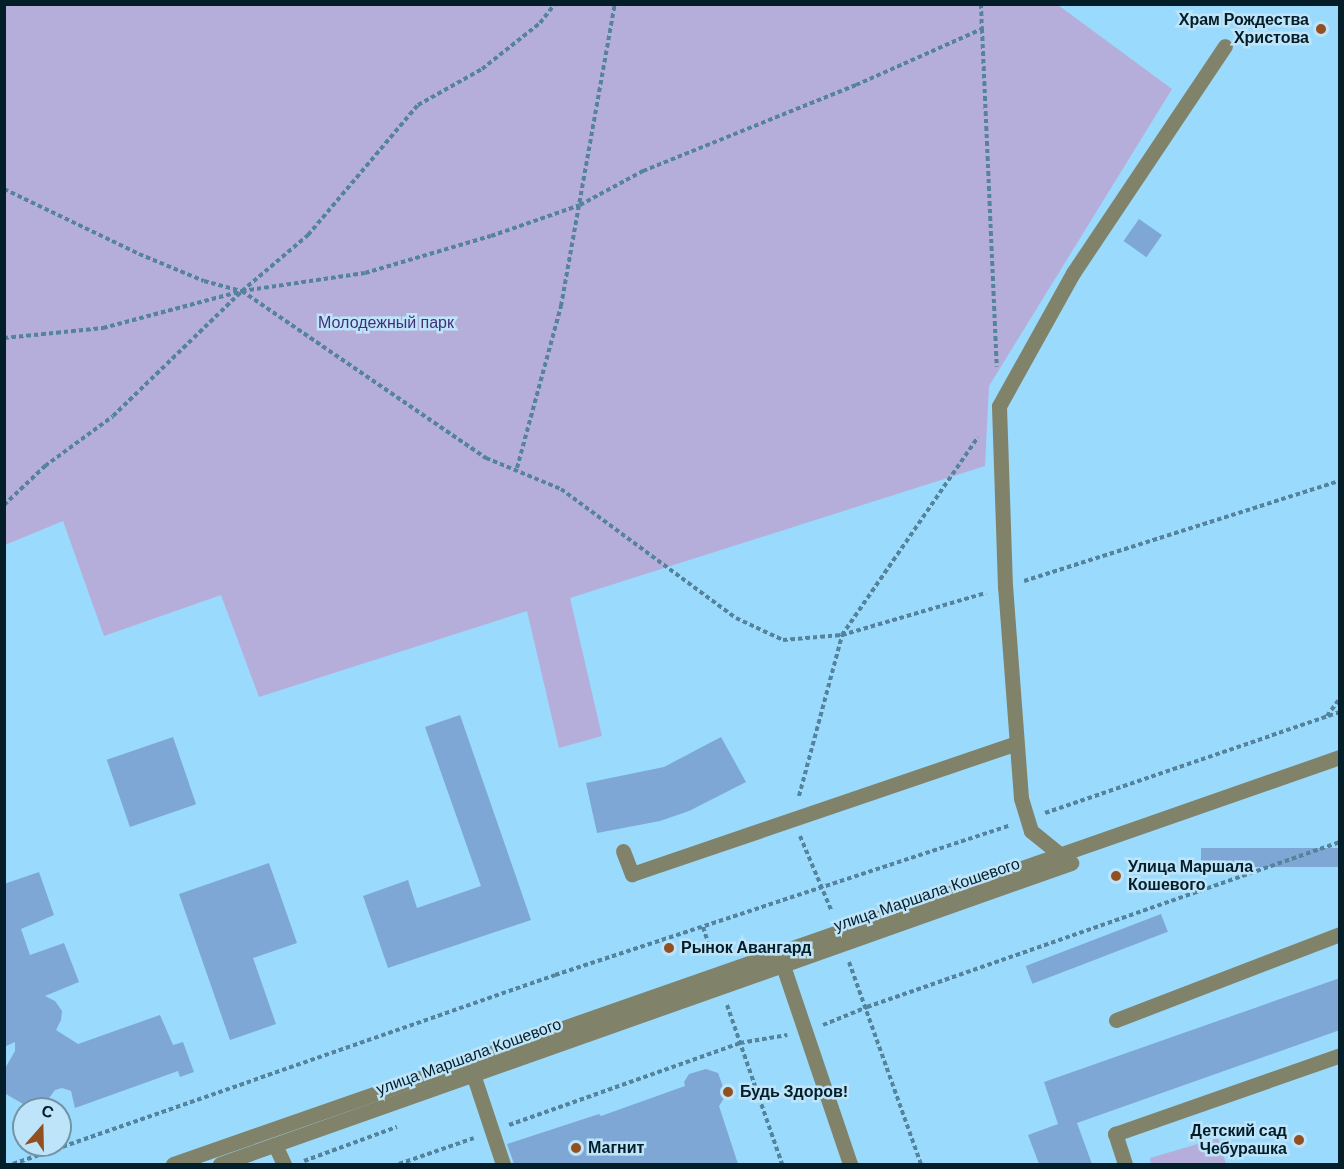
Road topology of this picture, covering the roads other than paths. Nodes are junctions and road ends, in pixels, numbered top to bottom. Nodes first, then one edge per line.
1 (1226, 46) dead end
2 (1016, 743) junction
3 (1340, 757) edge
4 (1340, 767) edge
5 (623, 850) dead end
6 (1062, 856) junction
7 (1340, 934) edge
8 (840, 938) junction
9 (781, 959) junction
10 (719, 981) junction
11 (1116, 1020) dead end
12 (1340, 1055) edge
13 (473, 1074) junction
14 (275, 1145) junction
15 (173, 1164) edge
16 (220, 1164) edge
17 (284, 1164) edge
18 (503, 1164) edge
19 (850, 1164) edge
20 (1125, 1164) edge

1 - 2 street
2 - 5 street
2 - 6 street
3 - 6 street
4 - 8 street, улица Маршала Кошевого
6 - 8 street
7 - 11 street
8 - 9 street, улица Маршала Кошевого
9 - 10 street, улица Маршала Кошевого
9 - 19 street
10 - 13 street, улица Маршала Кошевого
10 - 15 street
12 - 20 street
13 - 14 street, улица Маршала Кошевого
13 - 18 street
14 - 16 street, улица Маршала Кошевого
14 - 17 street

